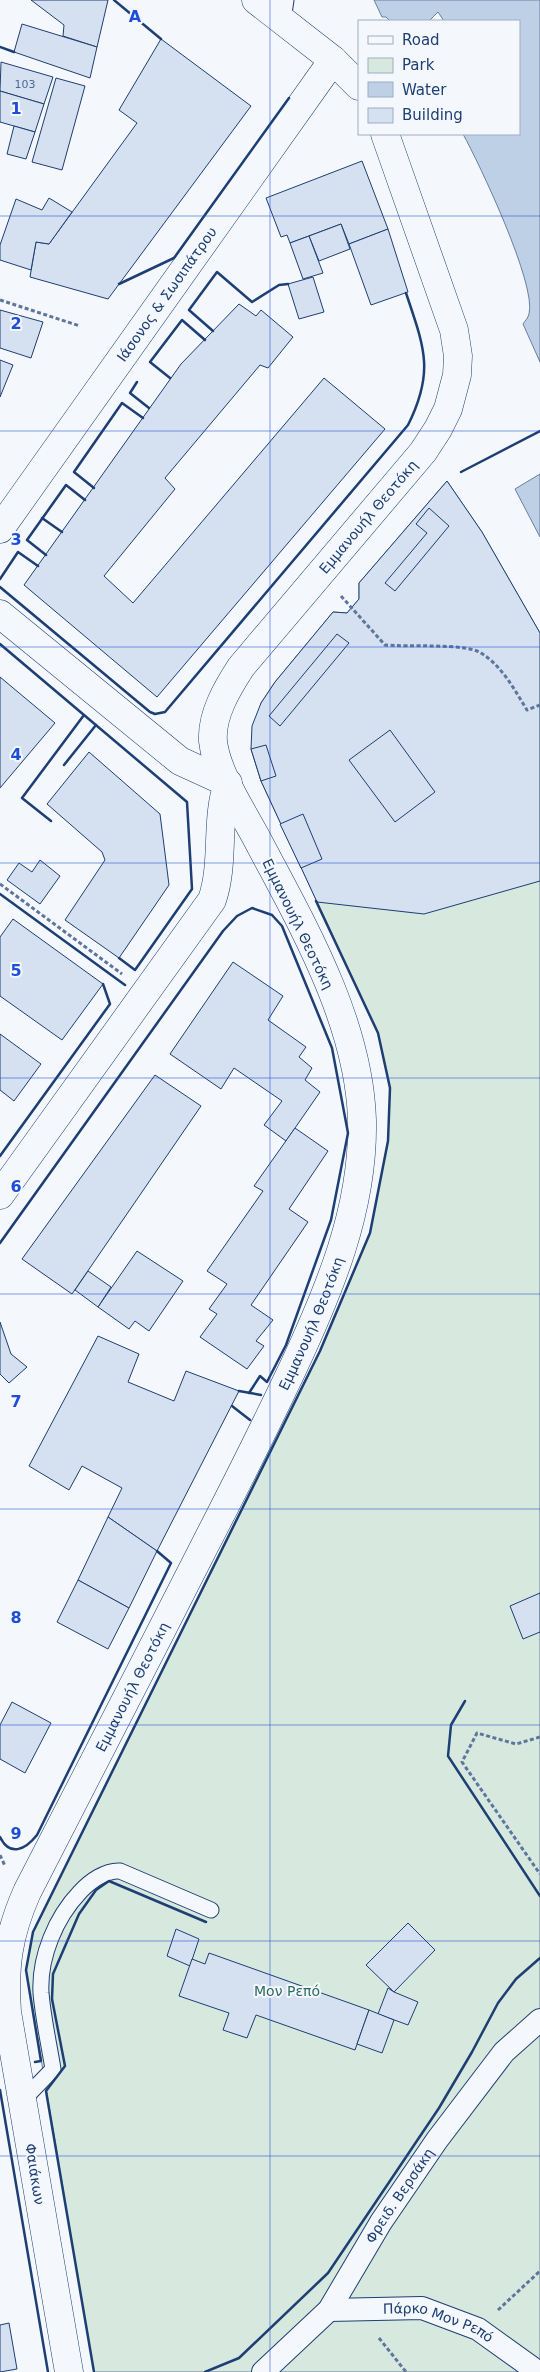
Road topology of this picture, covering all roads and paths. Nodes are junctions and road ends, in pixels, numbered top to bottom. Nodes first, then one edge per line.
1 (256, 0) edge
2 (284, 10) edge
3 (333, 60) junction
4 (358, 85) edge
5 (384, 135) edge
6 (0, 300) edge
7 (80, 326) dead end
8 (0, 529) edge
9 (338, 594) dead end
10 (0, 614) edge
11 (540, 704) edge
12 (228, 783) junction
13 (0, 884) edge
14 (146, 993) junction
15 (0, 1195) edge
16 (540, 1737) edge
17 (540, 1874) edge
18 (211, 1910) dead end
19 (2, 1975) edge
20 (540, 2020) edge
21 (22, 2100) junction
22 (540, 2271) edge
23 (329, 2310) junction
24 (478, 2329) junction
25 (69, 2372) edge
26 (263, 2372) edge
27 (538, 2372) edge

1 - 2 main road
2 - 3 main road
3 - 4 main road
3 - 8 main road, Ιάσονος & Σωσιπάτρου
5 - 12 main road, Εμμανουήλ Θεοτόκη
6 - 7 path
9 - 11 path
10 - 12 main road
12 - 14 main road
12 - 19 main road, Εμμανουήλ Θεοτόκη
13 - 14 path
14 - 15 main road
16 - 17 path
18 - 21 lane
19 - 21 main road, Φαιάκων
20 - 23 street, Φρειδ. Βερσάκη
21 - 25 main road, Φαιάκων
22 - 24 path
23 - 24 street, Πάρκο Μον Ρεπό
23 - 26 street, Φρειδ. Βερσάκη
24 - 27 street, Πάρκο Μον Ρεπό

